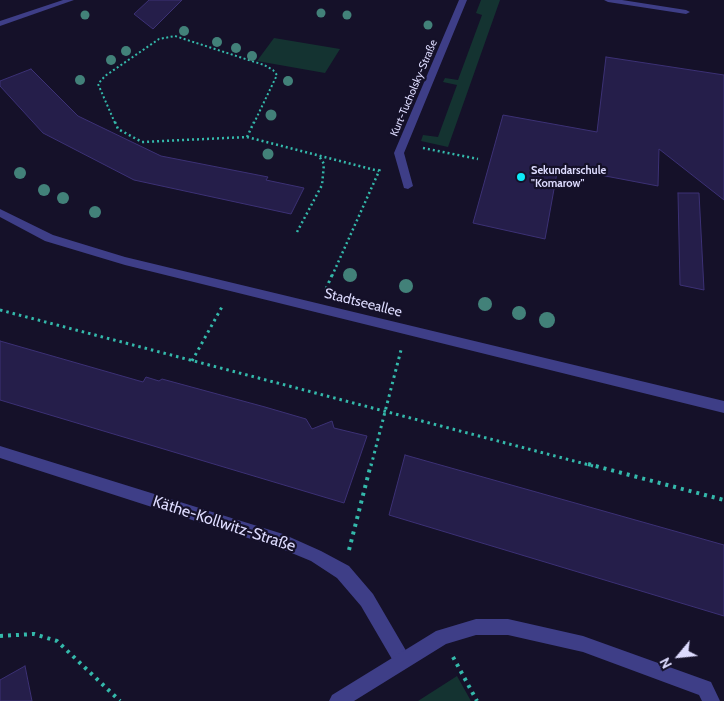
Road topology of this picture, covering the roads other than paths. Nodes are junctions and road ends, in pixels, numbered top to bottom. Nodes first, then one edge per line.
1 (70, 0) edge
2 (464, 0) edge
3 (608, 0) edge
4 (686, 12) dead end
5 (0, 24) edge
6 (408, 186) dead end
7 (0, 213) edge
8 (724, 407) edge
9 (0, 452) edge
10 (402, 660) junction
11 (338, 701) edge
12 (711, 701) edge

1 - 5 street
2 - 6 street, Kurt-Tucholsky-Straße
3 - 4 street
7 - 8 street, Stadtseeallee
9 - 10 street, Käthe-Kollwitz-Straße
10 - 11 street
10 - 12 street

